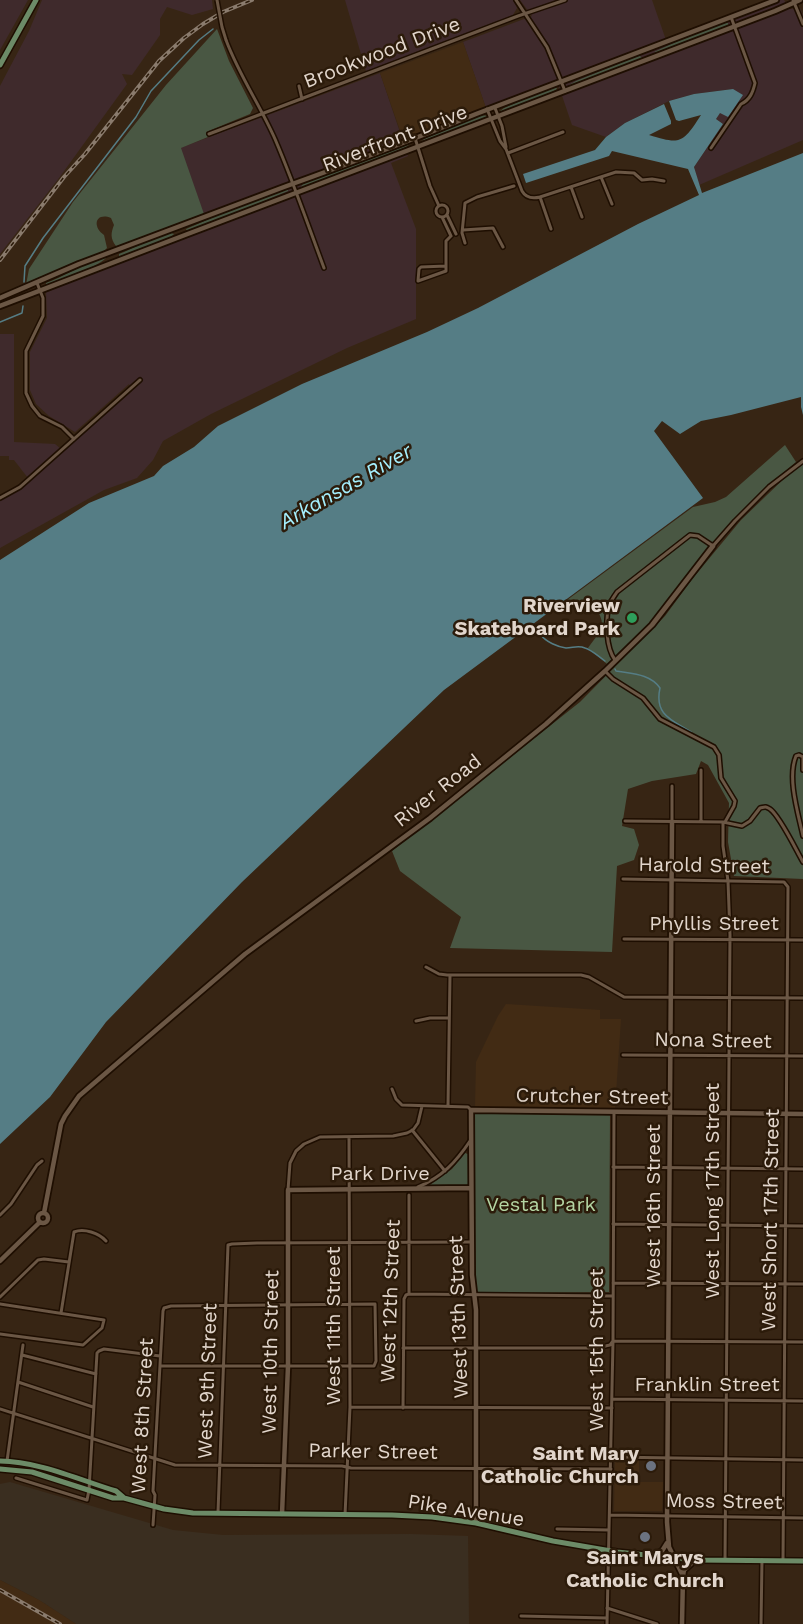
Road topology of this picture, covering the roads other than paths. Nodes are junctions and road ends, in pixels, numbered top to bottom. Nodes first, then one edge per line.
1 (36, 0) edge
2 (217, 0) edge
3 (516, 0) edge
4 (565, 0) edge
5 (776, 0) edge
6 (796, 1) edge
7 (526, 14) junction
8 (731, 17) junction
9 (803, 24) edge
10 (735, 27) junction
11 (0, 64) edge
12 (561, 81) junction
13 (299, 86) dead end
14 (565, 91) junction
15 (302, 99) junction
16 (494, 107) junction
17 (487, 110) junction
18 (264, 114) junction
19 (498, 116) junction
20 (491, 119) junction
21 (563, 132) dead end
22 (209, 134) dead end
23 (415, 138) junction
24 (418, 147) junction
25 (711, 148) dead end
26 (507, 151) junction
27 (602, 177) junction
28 (664, 181) dead end
29 (292, 184) junction
30 (514, 186) dead end
31 (571, 187) junction
32 (296, 193) junction
33 (540, 197) junction
34 (612, 204) dead end
35 (439, 206) junction
36 (444, 216) junction
37 (582, 217) dead end
38 (551, 229) dead end
39 (463, 231) junction
40 (456, 234) junction
41 (451, 236) junction
42 (465, 243) dead end
43 (503, 247) dead end
44 (446, 266) junction
45 (324, 268) dead end
46 (37, 283) junction
47 (40, 290) junction
48 (0, 298) edge
49 (0, 306) edge
50 (140, 380) dead end
51 (74, 439) junction
52 (803, 461) edge
53 (0, 498) edge
54 (712, 546) junction
55 (615, 660) junction
56 (605, 671) junction
57 (701, 770) dead end
58 (803, 770) edge
59 (672, 786) dead end
60 (625, 821) dead end
61 (672, 822) junction
62 (702, 822) junction
63 (724, 822) junction
64 (803, 836) edge
65 (803, 862) edge
66 (623, 879) dead end
67 (672, 880) junction
68 (728, 881) junction
69 (784, 882) joint
70 (624, 939) dead end
71 (671, 939) junction
72 (729, 939) junction
73 (788, 940) junction
74 (803, 940) edge
75 (426, 967) dead end
76 (450, 975) junction
77 (671, 997) junction
78 (729, 998) junction
79 (787, 998) junction
80 (803, 998) edge
81 (449, 1018) junction
82 (416, 1022) dead end
83 (623, 1055) dead end
84 (670, 1056) junction
85 (729, 1056) junction
86 (787, 1056) junction
87 (803, 1056) edge
88 (392, 1089) dead end
89 (422, 1106) junction
90 (448, 1106) junction
91 (471, 1110) junction
92 (614, 1112) junction
93 (670, 1113) junction
94 (728, 1113) junction
95 (787, 1113) junction
96 (803, 1114) edge
97 (412, 1130) junction
98 (349, 1137) junction
99 (470, 1141) junction
100 (42, 1161) dead end
101 (613, 1167) junction
102 (669, 1168) junction
103 (728, 1168) junction
104 (786, 1169) junction
105 (803, 1169) edge
106 (445, 1172) junction
107 (471, 1188) junction
108 (349, 1189) junction
109 (288, 1190) junction
110 (410, 1192) junction
111 (0, 1215) edge
112 (613, 1224) junction
113 (669, 1225) junction
114 (727, 1226) junction
115 (785, 1226) junction
116 (803, 1227) edge
117 (106, 1241) dead end
118 (349, 1242) junction
119 (409, 1242) junction
120 (471, 1242) junction
121 (288, 1243) junction
122 (0, 1261) edge
123 (69, 1262) junction
124 (613, 1283) junction
125 (669, 1283) junction
126 (727, 1284) junction
127 (785, 1284) junction
128 (803, 1284) edge
129 (409, 1294) junction
130 (474, 1295) junction
131 (612, 1296) junction
132 (0, 1297) edge
133 (0, 1304) edge
134 (288, 1304) junction
135 (349, 1304) junction
136 (226, 1305) junction
137 (61, 1313) junction
138 (0, 1334) edge
139 (613, 1341) junction
140 (668, 1342) junction
141 (726, 1342) junction
142 (784, 1342) junction
143 (803, 1342) edge
144 (23, 1346) dead end
145 (403, 1348) junction
146 (476, 1348) junction
147 (22, 1355) junction
148 (160, 1356) junction
149 (350, 1365) junction
150 (160, 1366) junction
151 (224, 1366) junction
152 (288, 1366) junction
153 (96, 1374) junction
154 (18, 1382) junction
155 (612, 1399) junction
156 (668, 1399) junction
157 (726, 1400) junction
158 (784, 1401) junction
159 (803, 1401) edge
160 (94, 1407) junction
161 (350, 1407) junction
162 (403, 1408) junction
163 (476, 1408) junction
164 (612, 1408) junction
165 (0, 1409) edge
166 (14, 1413) junction
167 (92, 1439) junction
168 (611, 1457) junction
169 (667, 1458) junction
170 (155, 1459) junction
171 (726, 1459) junction
172 (783, 1460) junction
173 (803, 1460) edge
174 (0, 1461) edge
175 (7, 1461) junction
176 (220, 1465) junction
177 (284, 1465) junction
178 (347, 1467) junction
179 (476, 1469) junction
180 (611, 1469) junction
181 (1, 1470) edge
182 (16, 1478) dead end
183 (90, 1483) junction
184 (89, 1490) junction
185 (124, 1498) junction
186 (153, 1507) junction
187 (218, 1514) junction
188 (282, 1514) junction
189 (345, 1515) junction
190 (610, 1515) junction
191 (667, 1516) junction
192 (725, 1517) junction
193 (783, 1518) junction
194 (803, 1518) edge
195 (476, 1523) junction
196 (153, 1525) dead end
197 (557, 1529) dead end
198 (609, 1530) junction
199 (668, 1540) junction
200 (608, 1551) junction
201 (653, 1556) junction
202 (675, 1558) junction
203 (694, 1560) junction
204 (725, 1560) junction
205 (762, 1560) junction
206 (783, 1560) junction
207 (803, 1561) edge
208 (682, 1576) junction
209 (607, 1608) junction
210 (521, 1616) dead end
211 (607, 1618) junction
212 (607, 1624) edge
213 (657, 1624) edge
214 (682, 1624) edge
215 (761, 1624) edge

1 - 11 main road
2 - 18 street, bridge
3 - 7 street
4 - 7 street, Brookwood Drive
5 - 8 street, Riverfront Drive
6 - 9 street
6 - 10 street, Riverfront Drive
7 - 12 street
7 - 15 street, Brookwood Drive
8 - 10 street
8 - 12 street, Riverfront Drive
10 - 14 street, Riverfront Drive
10 - 25 street
12 - 14 street
12 - 16 street, Riverfront Drive
13 - 15 street
14 - 19 street, Riverfront Drive
15 - 18 street, Brookwood Drive
16 - 17 street, Riverfront Drive
16 - 19 street
17 - 20 street
17 - 23 street, Riverfront Drive
18 - 22 street, Brookwood Drive
18 - 29 street
19 - 20 street, Riverfront Drive
19 - 26 street
20 - 24 street, Riverfront Drive
20 - 26 street
21 - 26 street
23 - 24 street
23 - 29 street, Riverfront Drive
24 - 32 street, Riverfront Drive
24 - 35 street
26 - 33 street
27 - 28 street
27 - 31 street
27 - 34 street
29 - 32 street
29 - 46 street, Riverfront Drive
30 - 39 street
31 - 33 street
31 - 37 street
32 - 45 street
32 - 47 street, Riverfront Drive
33 - 38 street
35 - 36 street
35 - 36 street
36 - 40 street
36 - 41 street
39 - 40 street
39 - 42 street
39 - 43 street
40 - 41 street
41 - 44 street
44 - 44 street
46 - 47 street
46 - 48 street, Riverfront Drive
47 - 49 street, Riverfront Drive
47 - 51 street
50 - 51 street
51 - 53 street
52 - 54 street, River Road
54 - 55 street, River Road
54 - 55 street
55 - 56 street, River Road
56 - 63 street, West Long 17th Street
56 - 122 street, River Road
57 - 62 street
58 - 64 street
59 - 61 street, West 16th Street
60 - 61 street
61 - 62 street
61 - 67 street, West 16th Street
62 - 63 street
63 - 65 street
63 - 68 street, West Long 17th Street
66 - 67 street, Harold Street
67 - 68 street, Harold Street
67 - 71 street, West 16th Street
68 - 69 street, Harold Street
68 - 72 street, West Long 17th Street
69 - 73 street, West Short 17th Street
70 - 71 street, Phyllis Street
71 - 72 street, Phyllis Street
71 - 77 street, West 16th Street
72 - 73 street, Phyllis Street
72 - 78 street, West Long 17th Street
73 - 74 street, Phyllis Street
73 - 79 street, West Short 17th Street
75 - 76 street
76 - 77 street
76 - 81 street
77 - 78 street
77 - 84 street, West 16th Street
78 - 79 street
78 - 85 street, West Long 17th Street
79 - 80 street
79 - 86 street, West Short 17th Street
81 - 82 street
81 - 90 street
83 - 84 street, Nona Street
84 - 85 street, Nona Street
84 - 93 street, West 16th Street
85 - 86 street, Nona Street
85 - 94 street, West Long 17th Street
86 - 87 street, Nona Street
86 - 95 street, West Short 17th Street
88 - 89 street, Crutcher Street
89 - 90 street, Crutcher Street
89 - 97 street
90 - 91 street, Crutcher Street
91 - 92 street, Crutcher Street
91 - 99 street, West 13th Street
92 - 93 street, Crutcher Street
92 - 101 street, West 15th Street
93 - 94 street, Crutcher Street
93 - 102 street, West 16th Street
94 - 95 street, Crutcher Street
94 - 103 street, West Long 17th Street
95 - 96 street, Crutcher Street
95 - 104 street, West Short 17th Street
97 - 98 street
97 - 106 street
98 - 108 street, West 11th Street
98 - 109 street
99 - 106 street
99 - 107 street, West 13th Street
100 - 111 street
101 - 102 street
101 - 112 street, West 15th Street
102 - 103 street
102 - 113 street, West 16th Street
103 - 104 street
103 - 114 street, West Long 17th Street
104 - 105 street
104 - 115 street, West Short 17th Street
106 - 110 street
107 - 110 street, Park Drive
107 - 120 street, West 13th Street
108 - 109 street, Park Drive
108 - 110 street, Park Drive
108 - 118 street, West 11th Street
109 - 121 street, West 10th Street
110 - 119 street, West 12th Street
112 - 113 street
112 - 124 street, West 15th Street
113 - 114 street
113 - 125 street, West 16th Street
114 - 115 street
114 - 126 street, West Long 17th Street
115 - 116 street
115 - 127 street, West Short 17th Street
117 - 123 street
118 - 119 street
118 - 121 street
118 - 135 street, West 11th Street
119 - 120 street
119 - 129 street, West 12th Street
120 - 130 street, West 13th Street
121 - 134 street, West 10th Street
121 - 136 street, West 9th Street
123 - 132 street
123 - 137 street
124 - 125 street
124 - 131 street, West 15th Street
125 - 126 street
125 - 140 street, West 16th Street
126 - 127 street
126 - 141 street, West Long 17th Street
127 - 128 street
127 - 142 street, West Short 17th Street
129 - 130 street
129 - 145 street, West 12th Street
130 - 131 street
130 - 146 street, West 13th Street
131 - 139 street, West 15th Street
133 - 137 street
134 - 135 street
134 - 136 street
134 - 152 street, West 10th Street
135 - 149 street, West 11th Street
135 - 149 street
136 - 148 street, West 8th Street
136 - 151 street, West 9th Street
137 - 138 street
139 - 140 street
139 - 146 street
139 - 155 street, West 15th Street
140 - 141 street
140 - 156 street, West 16th Street
141 - 142 street
141 - 157 street, West Long 17th Street
142 - 143 street
142 - 158 street, West Short 17th Street
144 - 147 street
145 - 146 street
145 - 162 street, West 12th Street
146 - 163 street, West 13th Street
147 - 153 street
147 - 154 street
148 - 150 street, West 8th Street
148 - 153 street
149 - 152 street
149 - 161 street, West 11th Street
150 - 151 street
150 - 170 street, West 8th Street
151 - 152 street
151 - 176 street, West 9th Street
152 - 177 street, West 10th Street
153 - 160 street
154 - 160 street
154 - 166 street
155 - 156 street, Franklin Street
155 - 164 street, West 15th Street
156 - 157 street, Franklin Street
156 - 169 street, West 16th Street
157 - 158 street, Franklin Street
157 - 171 street, West Long 17th Street
158 - 159 street, Franklin Street
158 - 172 street, West Short 17th Street
160 - 167 street
161 - 162 street, Franklin Street
161 - 178 street, West 11th Street
162 - 163 street, Franklin Street
163 - 164 street, Franklin Street
163 - 179 street, West 13th Street
164 - 168 street, West 15th Street
165 - 166 street, Parker Street
166 - 167 street, Parker Street
166 - 175 street
167 - 170 street, Parker Street
167 - 183 street
168 - 169 street
168 - 180 street, West 15th Street
169 - 171 street
169 - 191 street, West 16th Street
170 - 176 street, Parker Street
170 - 186 street, West 8th Street
171 - 172 street
171 - 192 street, West Long 17th Street
172 - 173 street
172 - 193 street, West Short 17th Street
174 - 175 main road, Pike Avenue
175 - 183 main road, Pike Avenue
176 - 177 street, Parker Street
176 - 187 street, West 9th Street
177 - 178 street, Parker Street
177 - 188 street, West 10th Street
178 - 179 street, Parker Street
178 - 189 street, West 11th Street
179 - 180 street, Parker Street
179 - 195 street, West 13th Street
180 - 190 street, West 15th Street
181 - 184 main road, Pike Avenue
182 - 184 street
183 - 184 street
183 - 185 main road, Pike Avenue
184 - 185 main road, Pike Avenue
185 - 186 main road, Pike Avenue
186 - 187 main road, Pike Avenue
186 - 196 street, West 8th Street
187 - 188 main road, Pike Avenue
188 - 189 main road, Pike Avenue
189 - 195 main road, Pike Avenue
190 - 191 street, Moss Street
190 - 198 street, West 15th Street
191 - 192 street, Moss Street
191 - 199 street, West 16th Street
192 - 193 street, Moss Street
192 - 204 street, West Long 17th Street
193 - 194 street, Moss Street
193 - 206 street, West Short 17th Street
195 - 200 main road, Pike Avenue
197 - 198 street
198 - 200 street, West 15th Street
199 - 201 street
199 - 202 street, West 16th Street
200 - 201 main road, Pike Avenue
200 - 209 street, West 15th Street
201 - 202 main road, Pike Avenue
202 - 203 main road, Pike Avenue
202 - 208 street, West 16th Street
203 - 204 main road, Pike Avenue
203 - 208 street
204 - 205 main road, Pike Avenue
205 - 206 main road, Pike Avenue
205 - 215 street
206 - 207 main road, Pike Avenue
208 - 214 street, West 16th Street
209 - 211 street, West 15th Street
209 - 213 street
210 - 211 street
211 - 212 street, West 15th Street

